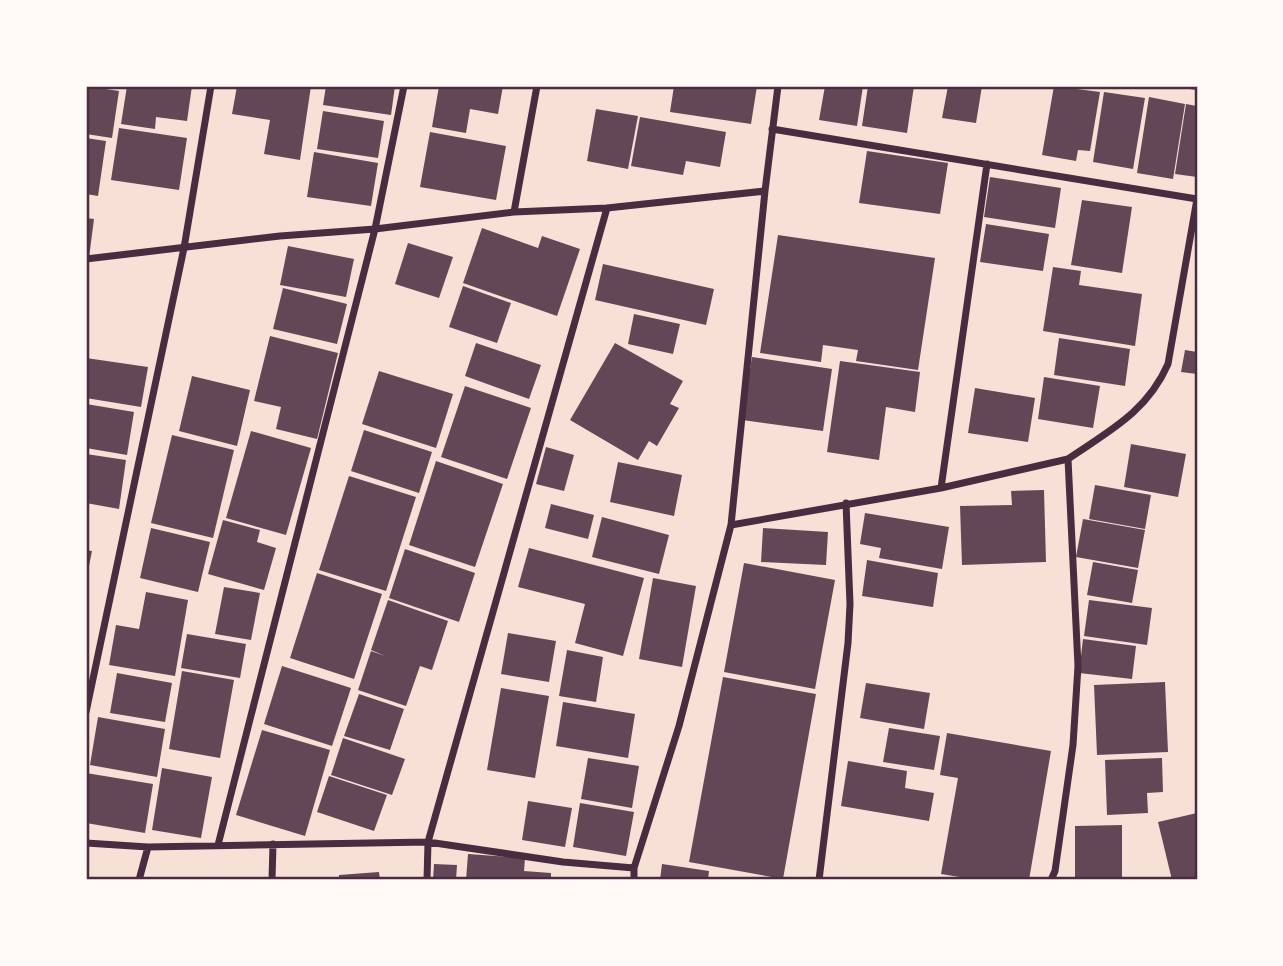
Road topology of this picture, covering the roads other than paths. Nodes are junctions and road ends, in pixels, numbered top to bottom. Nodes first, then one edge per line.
1 (211, 86) edge
2 (404, 86) edge
3 (537, 86) edge
4 (778, 86) edge
5 (772, 128) junction
6 (986, 164) junction
7 (765, 191) junction
8 (1197, 199) edge
9 (607, 208) junction
10 (514, 212) junction
11 (375, 229) junction
12 (184, 248) junction
13 (86, 259) edge
14 (1068, 459) junction
15 (941, 488) junction
16 (846, 503) junction
17 (731, 525) junction
18 (86, 712) edge
19 (428, 842) junction
20 (86, 843) edge
21 (273, 844) junction
22 (218, 845) junction
23 (148, 846) junction
24 (635, 868) junction
25 (139, 880) edge
26 (272, 880) edge
27 (427, 880) edge
28 (634, 880) edge
29 (819, 880) edge
30 (1051, 880) edge

1 - 12 street
2 - 11 street
3 - 10 street
4 - 5 street
5 - 6 street
5 - 7 street
6 - 8 street
6 - 15 street
7 - 9 street
7 - 17 street
8 - 14 street
9 - 10 street
9 - 19 street
10 - 11 street
11 - 12 street
11 - 22 street
12 - 13 street
12 - 18 street
14 - 15 street
14 - 30 street
15 - 16 street
16 - 17 street
16 - 29 street
17 - 24 street
19 - 21 street
19 - 24 street
19 - 27 street
20 - 23 street
21 - 22 street
21 - 26 street
22 - 23 street
23 - 25 street
24 - 28 street

